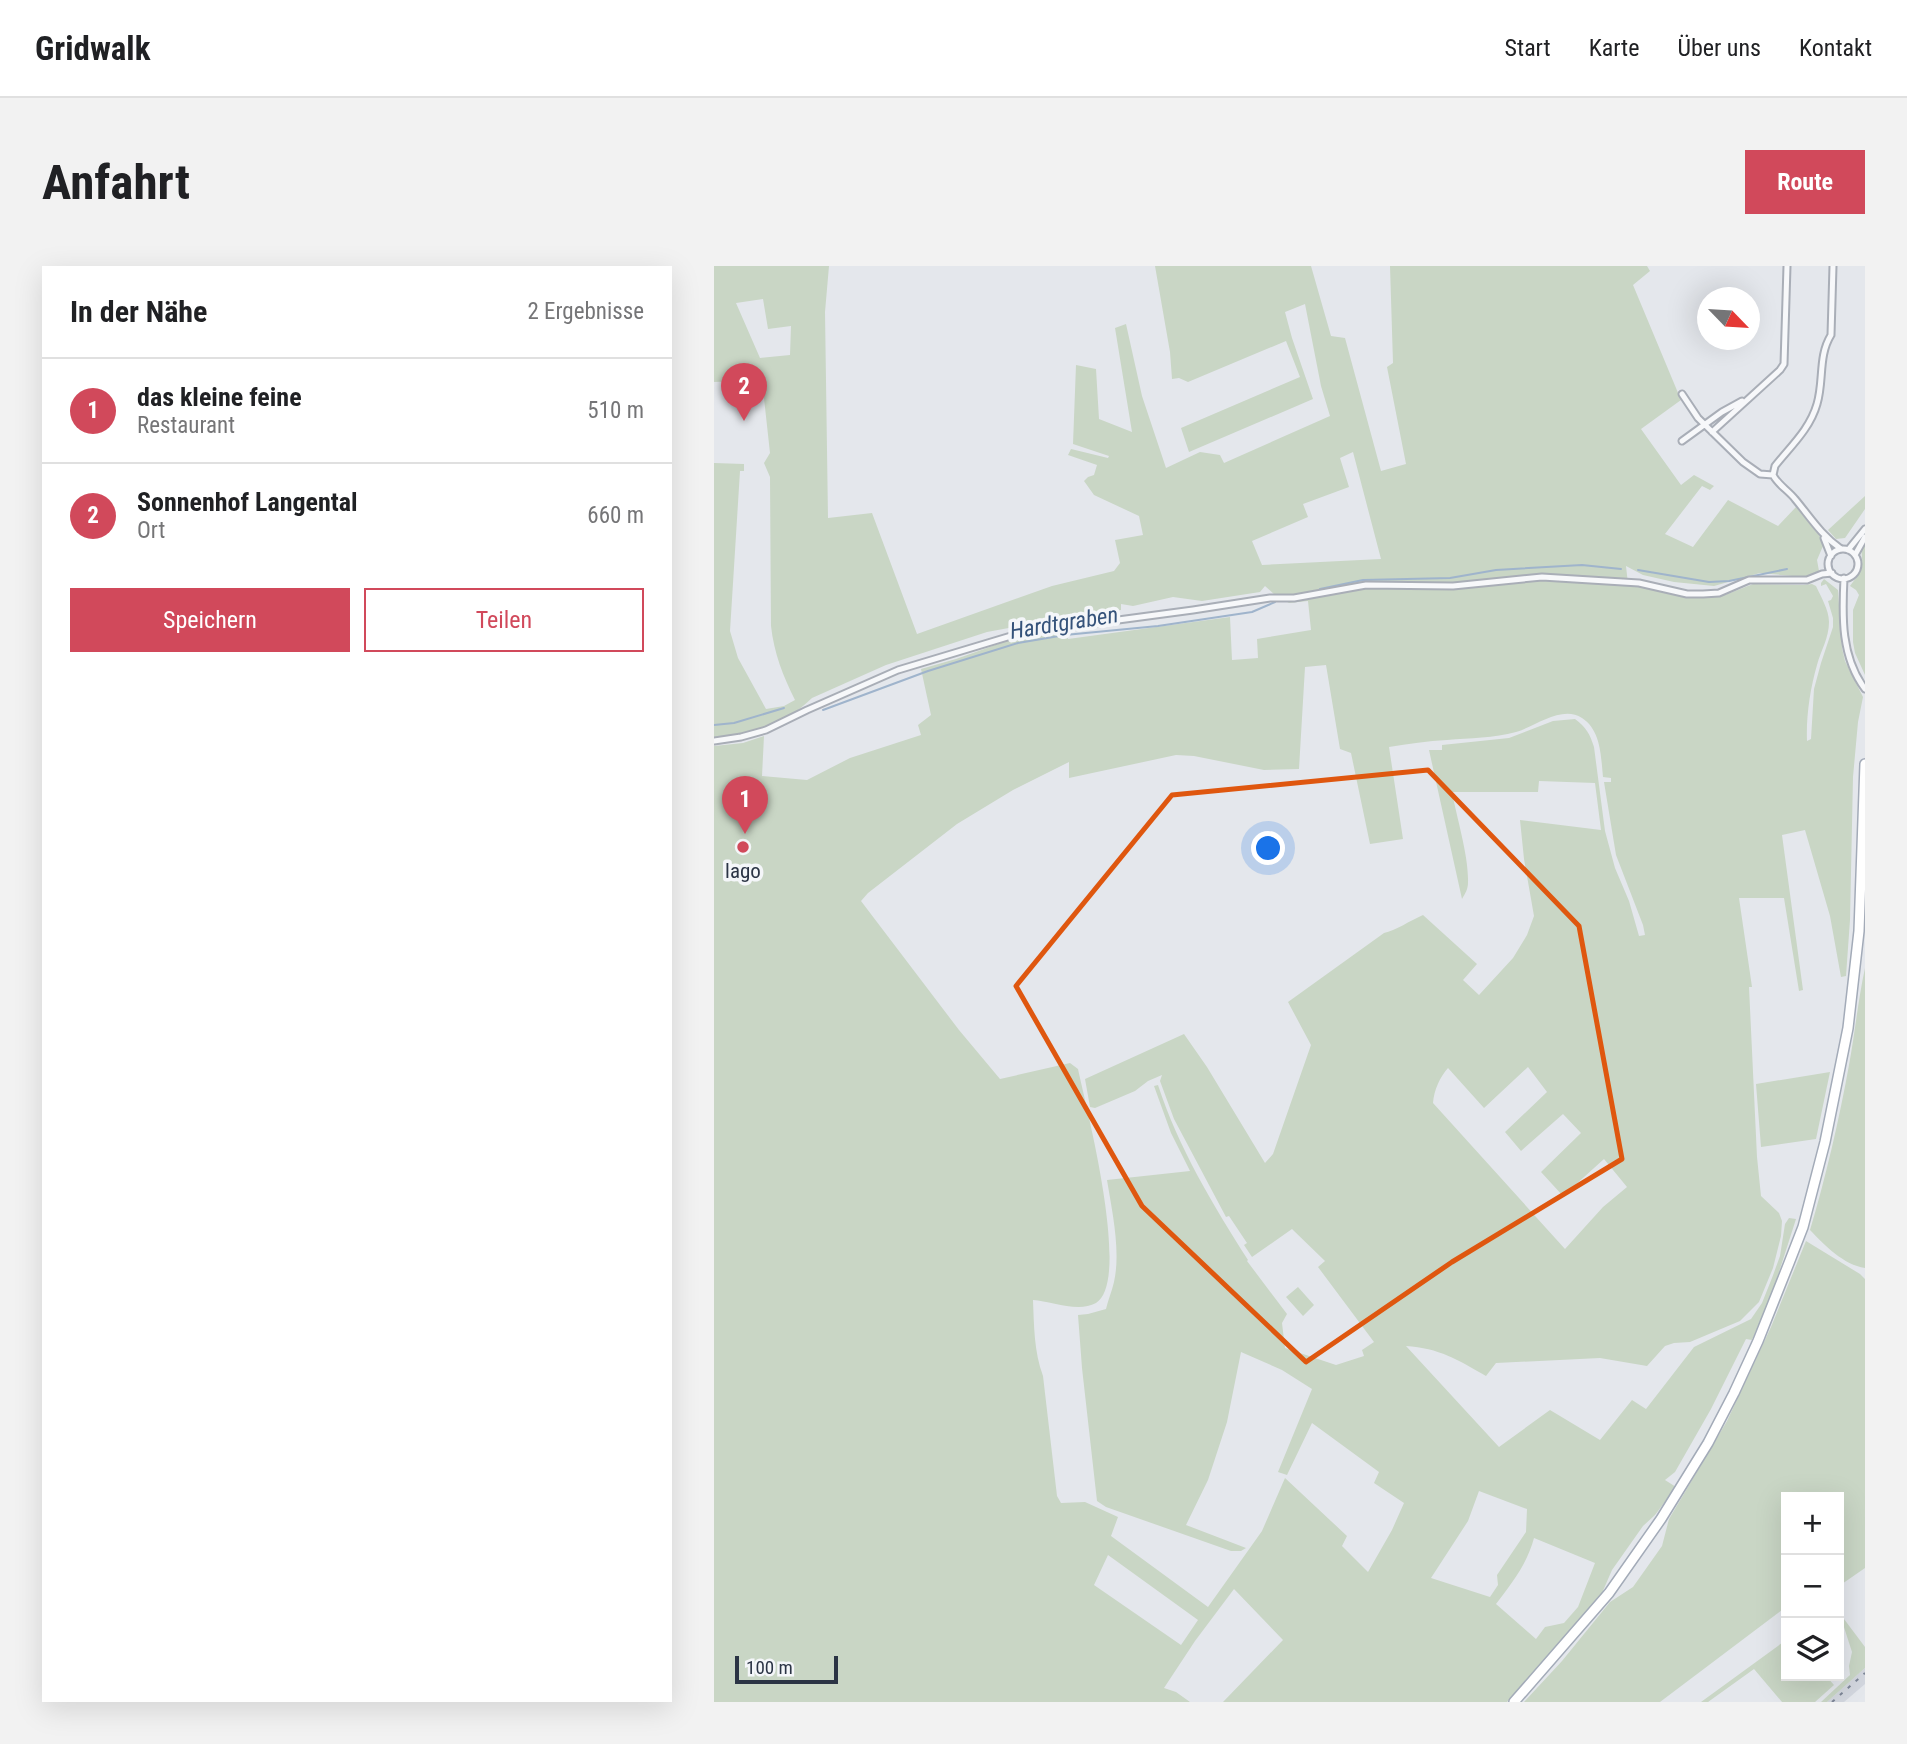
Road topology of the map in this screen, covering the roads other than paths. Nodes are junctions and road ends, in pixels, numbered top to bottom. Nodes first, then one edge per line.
1 (1787, 266) edge
2 (1833, 266) edge
3 (1682, 394) dead end
4 (1751, 396) junction
5 (1704, 424) junction
6 (1712, 432) junction
7 (1682, 440) dead end
8 (1773, 475) junction
9 (1865, 528) edge
10 (1823, 535) junction
11 (1865, 537) edge
12 (1841, 549) junction
13 (1848, 550) junction
14 (1855, 555) junction
15 (1831, 556) junction
16 (1829, 565) junction
17 (1832, 573) junction
18 (1822, 574) junction
19 (1844, 578) junction
20 (1863, 687) edge
21 (714, 741) edge
22 (1865, 764) edge
23 (1865, 788) edge
24 (1864, 851) edge
25 (1514, 1702) edge

1 - 4 street
2 - 8 street
3 - 5 street
4 - 5 street
4 - 6 street
5 - 6 street
5 - 7 street
6 - 8 street
8 - 10 street
9 - 13 street
10 - 12 street
10 - 15 street
11 - 14 street
12 - 13 street
12 - 15 street
13 - 14 street
14 - 19 street
15 - 16 street
16 - 17 street
16 - 18 street
17 - 18 street
17 - 19 street
18 - 21 street
19 - 20 street
22 - 23 main road
23 - 24 main road
24 - 25 main road

